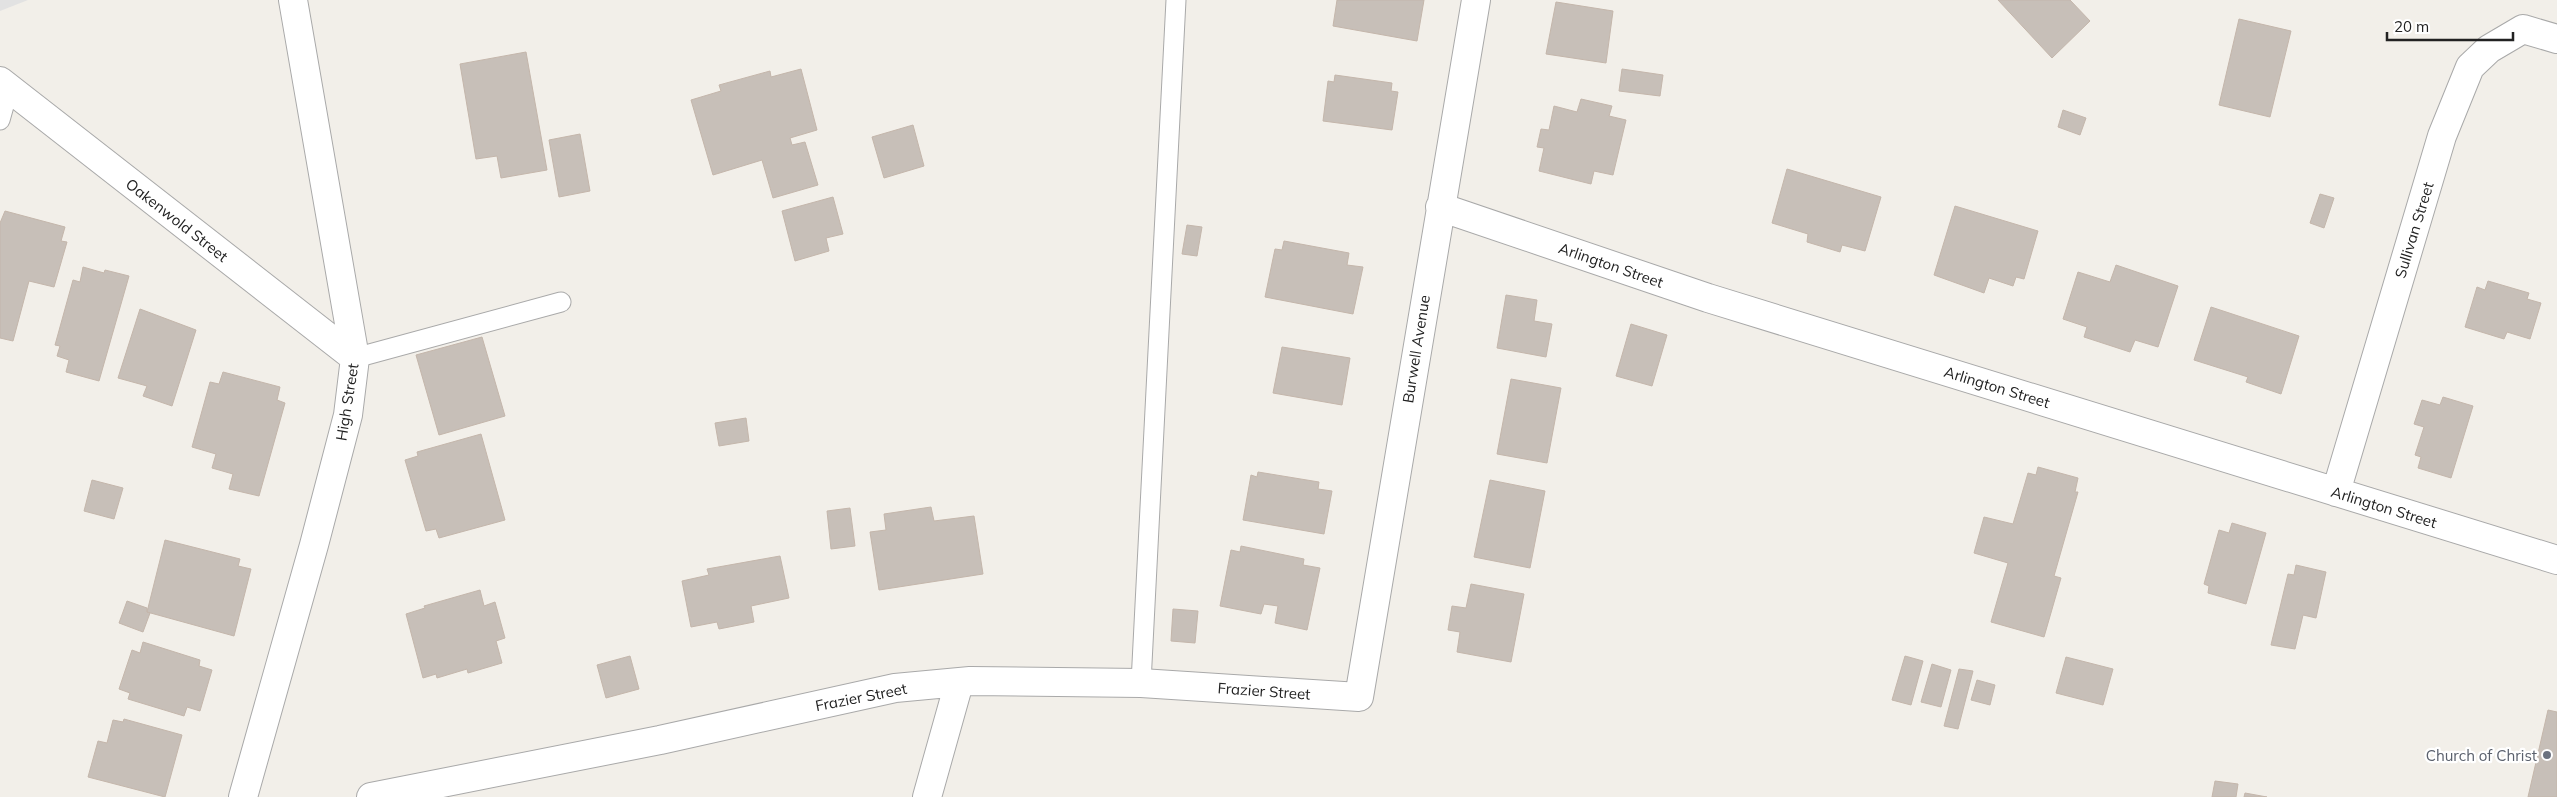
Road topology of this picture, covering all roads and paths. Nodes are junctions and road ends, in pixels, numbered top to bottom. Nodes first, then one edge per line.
1 (293, 0) edge
2 (1176, 0) edge
3 (1476, 0) edge
4 (2557, 39) edge
5 (5, 85) edge
6 (0, 120) edge
7 (1440, 207) junction
8 (561, 302) dead end
9 (355, 358) junction
10 (2336, 492) junction
11 (2557, 560) edge
12 (959, 682) junction
13 (1141, 683) junction
14 (1359, 698) joint
15 (243, 797) edge
16 (371, 797) edge
17 (928, 797) edge

1 - 9 street, High Street
2 - 13 lane
3 - 7 street, Burwell Avenue
4 - 10 street, Sullivan Street
5 - 6 lane
5 - 9 street, Oakenwold Street
7 - 10 street, Arlington Street
7 - 14 street, Burwell Avenue
8 - 9 lane
9 - 15 street, High Street
10 - 11 street, Arlington Street
12 - 13 street, Frazier Street
12 - 16 street, Frazier Street
12 - 17 street
13 - 14 street, Frazier Street

